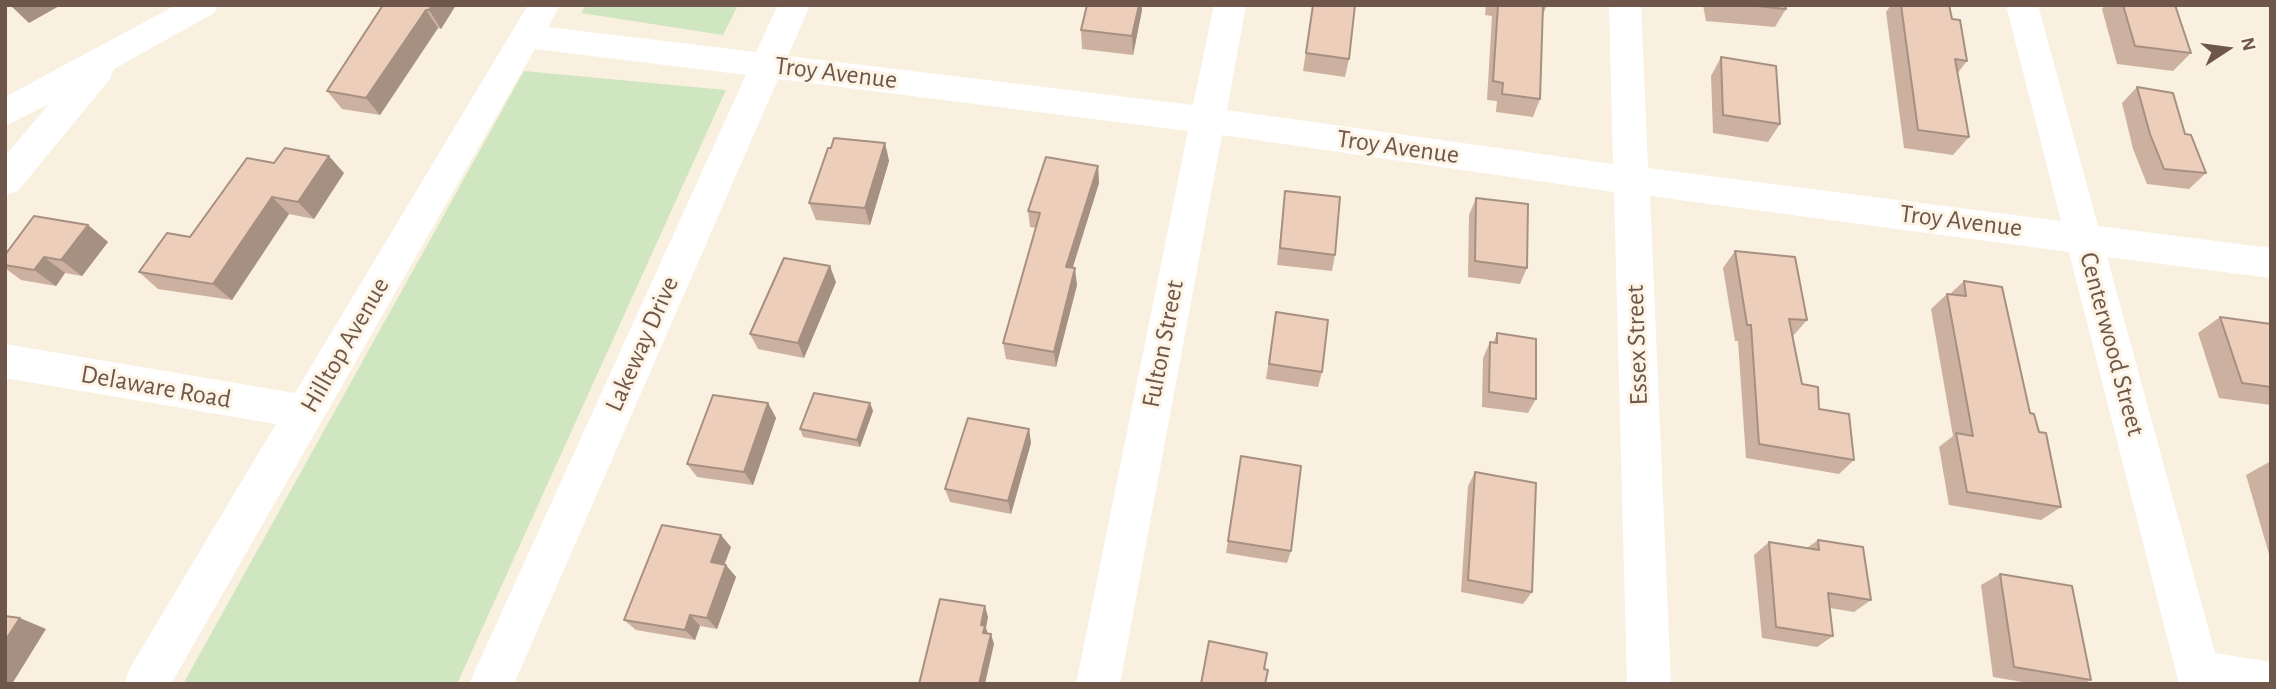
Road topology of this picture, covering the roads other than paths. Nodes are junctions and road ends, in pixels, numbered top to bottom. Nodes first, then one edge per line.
1 (203, 5) edge
2 (794, 5) edge
3 (1230, 5) edge
4 (1625, 5) edge
5 (2022, 5) edge
6 (535, 20) edge
7 (113, 54) junction
8 (768, 64) junction
9 (5, 113) edge
10 (1207, 120) junction
11 (1631, 180) junction
12 (5, 181) edge
13 (2084, 237) junction
14 (2271, 263) edge
15 (5, 361) edge
16 (306, 412) junction
17 (2199, 678) edge
18 (146, 684) edge
19 (491, 684) edge
20 (1098, 684) edge
21 (1649, 684) edge
22 (2270, 684) edge

1 - 7 street
2 - 8 street, Lakeway Drive
3 - 10 street, Fulton Street
4 - 11 street, Essex Street
5 - 13 street, Centerwood Street
6 - 8 street, Troy Avenue
6 - 16 street, Hilltop Avenue
7 - 9 street
7 - 12 street
8 - 10 street, Troy Avenue
8 - 19 street, Lakeway Drive
10 - 11 street, Troy Avenue
10 - 20 street, Fulton Street
11 - 13 street, Troy Avenue
11 - 21 street, Essex Street
13 - 14 street, Troy Avenue
13 - 17 street, Centerwood Street
15 - 16 street, Delaware Road
16 - 18 street, Hilltop Avenue
17 - 22 street

